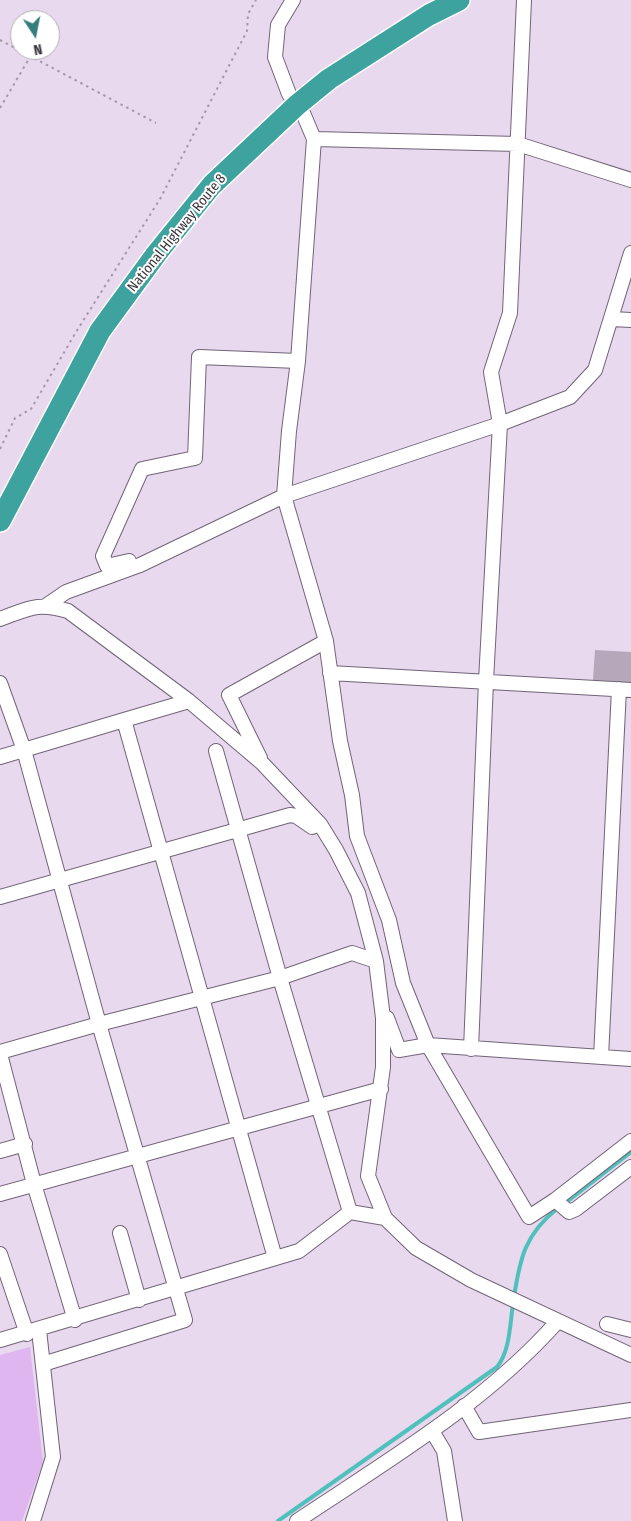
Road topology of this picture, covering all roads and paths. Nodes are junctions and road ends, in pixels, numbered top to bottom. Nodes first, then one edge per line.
1 (256, 0) edge
2 (292, 0) edge
3 (459, 0) edge
4 (524, 0) edge
5 (28, 60) edge
6 (36, 60) edge
7 (293, 99) junction
8 (0, 108) edge
9 (156, 123) dead end
10 (314, 139) junction
11 (518, 144) junction
12 (631, 180) edge
13 (631, 253) edge
14 (612, 319) junction
15 (631, 320) edge
16 (298, 361) junction
17 (500, 424) junction
18 (0, 449) edge
19 (284, 496) junction
20 (0, 521) edge
21 (143, 563) junction
22 (48, 605) junction
23 (0, 619) edge
24 (326, 641) junction
25 (330, 673) junction
26 (486, 680) junction
27 (0, 683) edge
28 (625, 689) edge
29 (189, 701) junction
30 (124, 720) junction
31 (24, 750) junction
32 (216, 751) dead end
33 (0, 757) edge
34 (262, 763) junction
35 (320, 824) junction
36 (237, 829) junction
37 (160, 853) junction
38 (60, 880) junction
39 (0, 898) edge
40 (376, 961) junction
41 (280, 978) junction
42 (201, 998) junction
43 (382, 1006) junction
44 (99, 1024) junction
45 (428, 1045) junction
46 (471, 1049) junction
47 (0, 1053) edge
48 (602, 1058) junction
49 (631, 1059) edge
50 (381, 1089) junction
51 (318, 1105) junction
52 (238, 1128) junction
53 (631, 1141) edge
54 (25, 1144) junction
55 (0, 1151) edge
56 (138, 1155) junction
57 (631, 1167) edge
58 (34, 1184) junction
59 (0, 1194) edge
60 (559, 1204) junction
61 (350, 1212) junction
62 (385, 1218) junction
63 (120, 1233) dead end
64 (0, 1254) edge
65 (275, 1258) junction
66 (176, 1289) junction
67 (139, 1300) junction
68 (75, 1320) junction
69 (557, 1322) junction
70 (607, 1324) dead end
71 (631, 1330) edge
72 (33, 1332) junction
73 (0, 1340) edge
74 (631, 1355) edge
75 (43, 1364) junction
76 (464, 1406) junction
77 (631, 1410) edge
78 (432, 1431) junction
79 (33, 1521) edge
80 (296, 1521) edge
81 (455, 1521) edge

1 - 18 path
2 - 7 street
3 - 7 highway, National Highway Route 8
4 - 11 street
5 - 8 path
6 - 9 path
7 - 10 street
7 - 20 highway, National Highway Route 8
10 - 11 street
10 - 16 street
11 - 12 street
11 - 17 street
13 - 14 street
14 - 15 street
14 - 17 street
16 - 19 street
16 - 21 street
17 - 19 street
17 - 26 street
19 - 21 street
19 - 24 street
21 - 22 street
22 - 23 street
22 - 29 street
24 - 25 street
24 - 34 street
25 - 26 street
25 - 45 street
26 - 28 street
26 - 46 street
27 - 31 street
28 - 48 street
29 - 30 street
29 - 34 street
30 - 31 street
30 - 37 street
31 - 33 street
31 - 38 street
32 - 36 street
34 - 35 street
35 - 36 street
35 - 40 street
36 - 37 street
36 - 41 street
37 - 38 street
37 - 42 street
38 - 39 street
38 - 44 street
40 - 41 street
40 - 43 street
41 - 42 street
41 - 51 street
42 - 44 street
42 - 52 street
43 - 45 street
43 - 50 street
44 - 47 street
44 - 56 street
45 - 46 street
45 - 60 street
46 - 48 street
47 - 54 street
48 - 49 street
50 - 51 street
50 - 62 street
51 - 52 street
51 - 61 street
52 - 56 street
52 - 65 street
53 - 60 street
54 - 55 street
54 - 58 street
56 - 58 street
56 - 66 street
57 - 60 street
58 - 59 street
58 - 68 street
61 - 62 street
61 - 65 street
62 - 69 street
63 - 67 street
64 - 72 street
65 - 66 street
66 - 67 street
66 - 75 street
67 - 68 street
68 - 72 street
69 - 74 street
69 - 76 street
70 - 71 street
72 - 73 street
72 - 75 street
75 - 79 street
76 - 77 street
76 - 78 street
78 - 80 street
78 - 81 street

